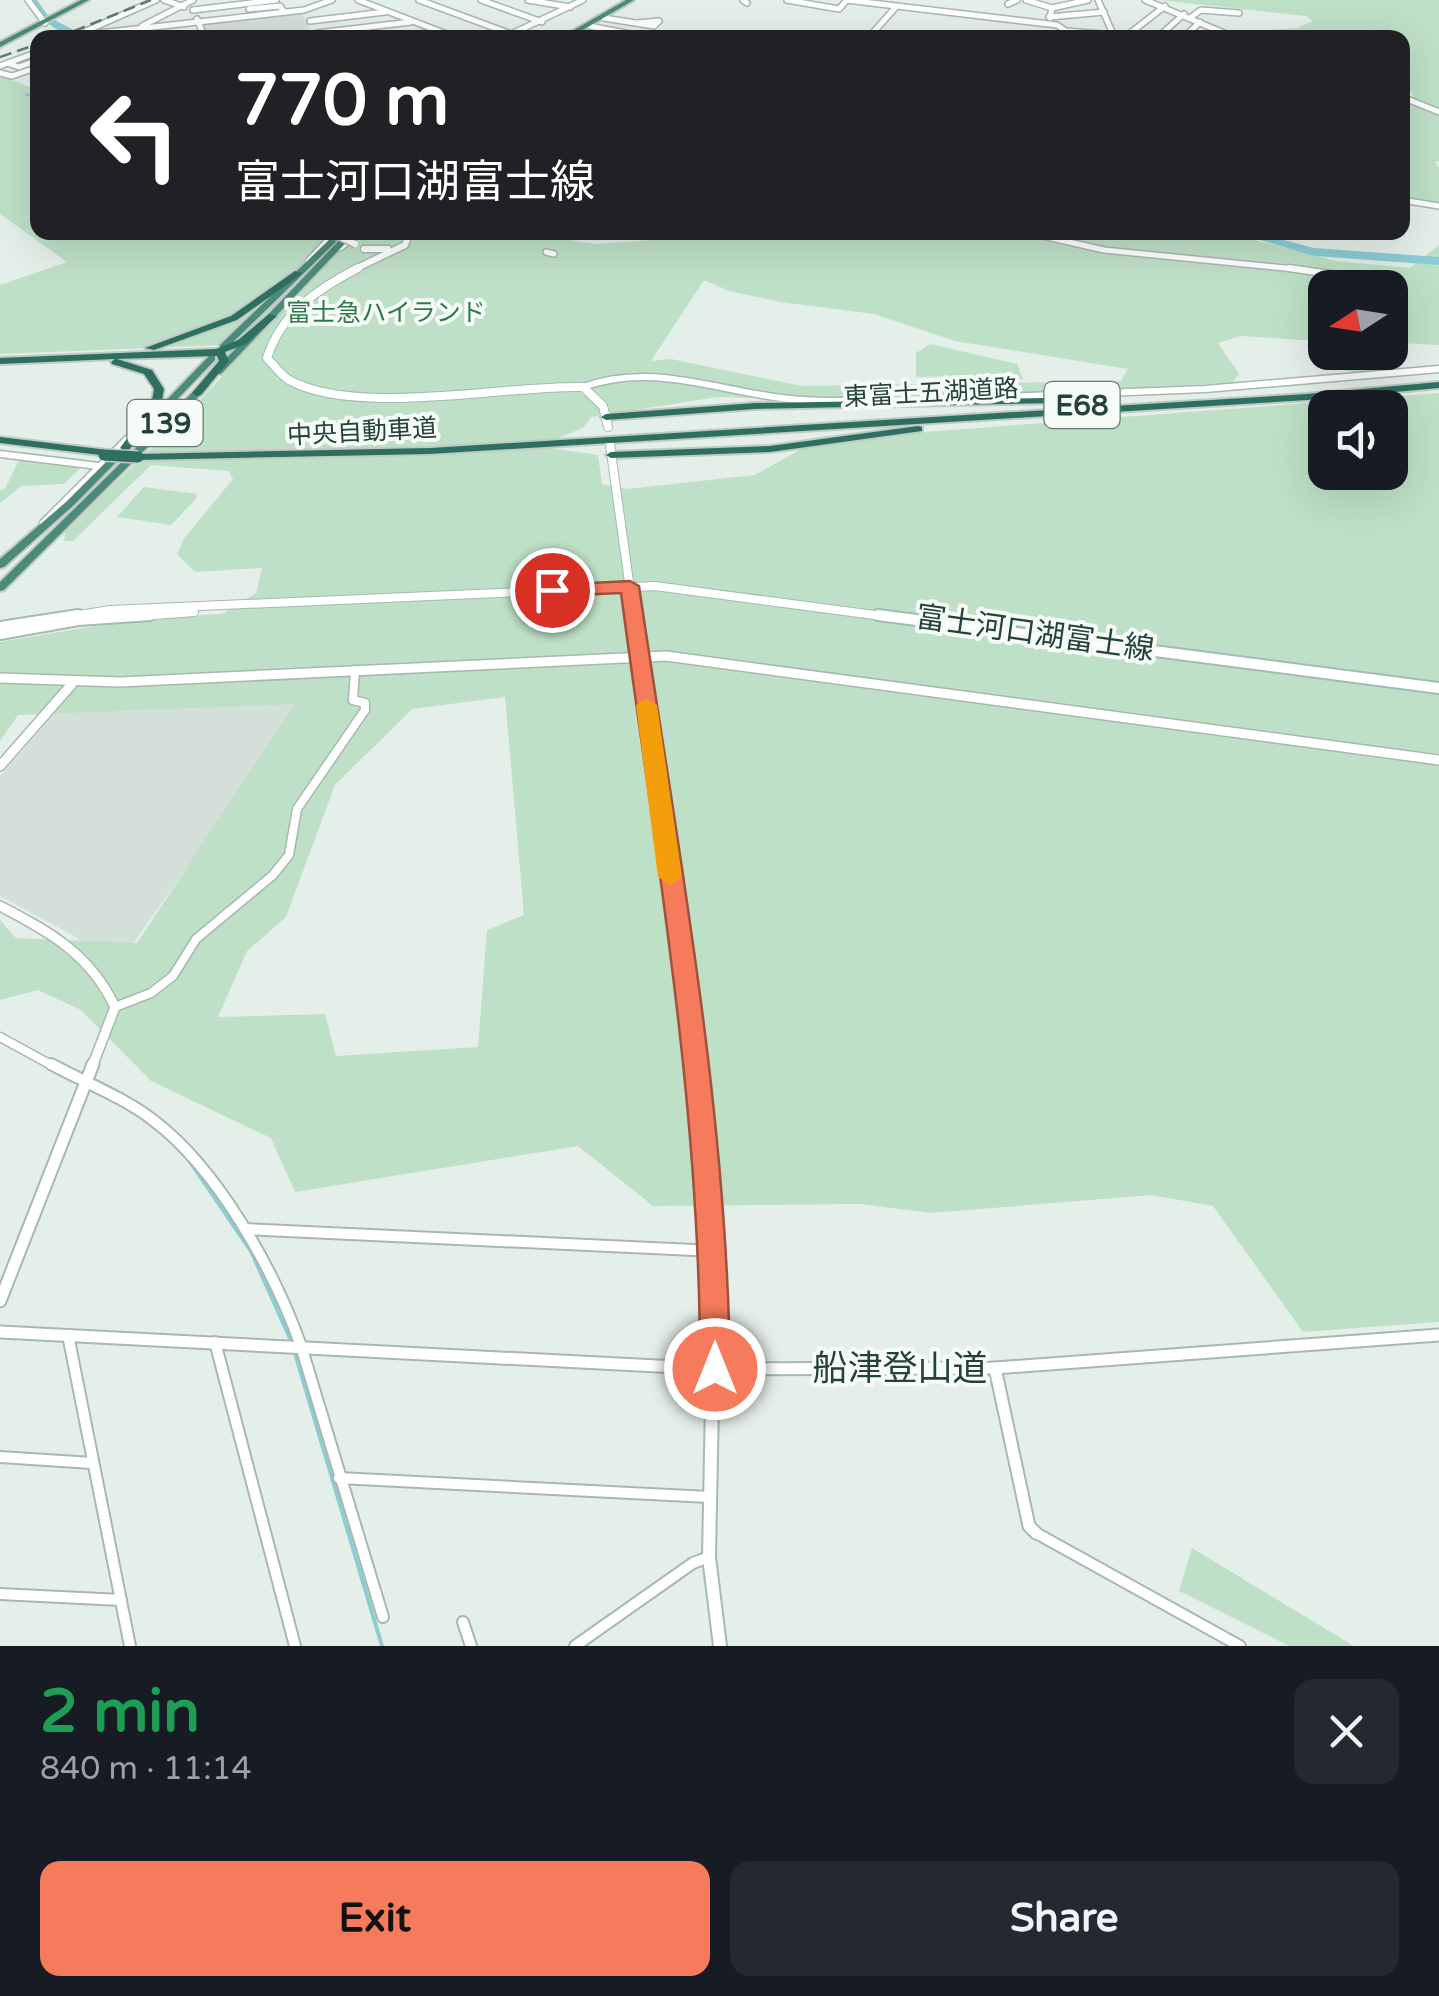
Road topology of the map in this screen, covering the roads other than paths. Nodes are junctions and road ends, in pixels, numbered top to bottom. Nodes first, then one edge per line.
1 (28, 0) edge
2 (86, 0) edge
3 (156, 0) edge
4 (164, 0) edge
5 (193, 0) edge
6 (276, 0) edge
7 (332, 0) edge
8 (358, 0) edge
9 (420, 0) edge
10 (481, 0) edge
11 (528, 0) edge
12 (583, 0) edge
13 (633, 0) edge
14 (788, 0) edge
15 (847, 0) edge
16 (1017, 0) edge
17 (1026, 0) edge
18 (1088, 0) edge
19 (1098, 0) edge
20 (1145, 0) edge
21 (1008, 4) dead end
22 (181, 6) junction
23 (255, 6) edge
24 (1165, 6) junction
25 (570, 7) junction
26 (895, 8) junction
27 (1052, 8) junction
28 (192, 10) junction
29 (248, 10) dead end
30 (304, 10) junction
31 (284, 12) junction
32 (388, 12) junction
33 (1104, 12) junction
34 (1184, 14) junction
35 (1239, 14) dead end
36 (1050, 17) junction
37 (1191, 17) junction
38 (604, 18) junction
39 (310, 20) junction
40 (49, 21) junction
41 (198, 22) junction
42 (415, 22) junction
43 (542, 22) junction
44 (1200, 22) junction
45 (637, 23) dead end
46 (1057, 24) junction
47 (589, 26) junction
48 (903, 27) dead end
49 (138, 28) junction
50 (30, 30) edge
51 (31, 30) edge
52 (88, 30) edge
53 (126, 30) edge
54 (201, 30) edge
55 (315, 30) edge
56 (355, 30) edge
57 (437, 30) edge
58 (499, 30) edge
59 (521, 30) edge
60 (580, 30) edge
61 (581, 30) edge
62 (610, 30) edge
63 (876, 30) edge
64 (900, 30) edge
65 (1065, 30) edge
66 (1111, 30) edge
67 (1134, 30) edge
68 (1164, 30) edge
69 (1191, 30) edge
70 (1218, 30) edge
71 (0, 45) edge
72 (30, 55) edge
73 (8, 63) junction
74 (30, 65) edge
75 (0, 66) edge
76 (30, 67) edge
77 (0, 73) edge
78 (1410, 100) edge
79 (1439, 112) edge
80 (1410, 201) edge
81 (1439, 206) edge
82 (331, 240) edge
83 (346, 240) edge
84 (347, 240) edge
85 (411, 240) edge
86 (1058, 240) edge
87 (401, 247) junction
88 (364, 248) junction
89 (380, 256) junction
90 (361, 264) junction
91 (1308, 271) edge
92 (298, 273) junction
93 (272, 316) junction
94 (218, 352) junction
95 (91, 359) junction
96 (0, 364) edge
97 (1439, 369) edge
98 (1439, 382) edge
99 (583, 388) junction
100 (197, 392) junction
101 (1131, 403) junction
102 (1208, 404) junction
103 (607, 422) joint
104 (138, 427) junction
105 (725, 429) junction
106 (0, 442) edge
107 (125, 448) junction
108 (610, 450) joint
109 (0, 454) edge
110 (103, 458) junction
111 (72, 506) junction
112 (37, 530) junction
113 (0, 565) edge
114 (0, 576) edge
115 (630, 586) junction
116 (0, 588) edge
117 (0, 599) edge
118 (280, 604) junction
119 (0, 627) edge
120 (640, 656) junction
121 (355, 670) junction
122 (0, 678) edge
123 (72, 684) junction
124 (1439, 688) edge
125 (1439, 760) edge
126 (0, 766) edge
127 (0, 906) edge
128 (115, 1007) junction
129 (0, 1037) edge
130 (87, 1082) junction
131 (244, 1229) junction
132 (715, 1250) junction
133 (0, 1301) edge
134 (0, 1332) edge
135 (68, 1335) junction
136 (1439, 1335) edge
137 (214, 1342) junction
138 (295, 1345) junction
139 (995, 1368) junction
140 (715, 1369) junction
141 (0, 1457) edge
142 (92, 1463) junction
143 (340, 1478) junction
144 (710, 1497) junction
145 (1036, 1533) joint
146 (709, 1558) junction
147 (0, 1594) edge
148 (122, 1600) junction
149 (383, 1618) dead end
150 (463, 1622) dead end
151 (130, 1646) edge
152 (295, 1646) edge
153 (471, 1646) edge
154 (574, 1646) edge
155 (720, 1646) edge
156 (1240, 1646) edge

1 - 40 street
2 - 40 highway
3 - 52 street
4 - 22 street
5 - 22 street
6 - 23 street
7 - 30 street
8 - 32 street
9 - 58 street
10 - 43 street
11 - 25 street
12 - 25 street
13 - 38 highway
13 - 60 highway
14 - 15 street
15 - 26 street
16 - 21 street
17 - 27 street
18 - 27 street
19 - 33 street
20 - 24 street
22 - 28 street
22 - 49 street
23 - 28 street
23 - 29 street
23 - 31 street
24 - 34 street
24 - 67 street
25 - 43 street
26 - 46 street
26 - 63 street
27 - 36 street
28 - 41 street
30 - 31 street
30 - 39 street
31 - 41 street
32 - 39 street
32 - 42 street
33 - 36 street
33 - 66 street
34 - 37 street
34 - 68 street
35 - 37 street
36 - 46 street
37 - 44 street
38 - 45 street
38 - 47 highway
39 - 55 street
40 - 51 highway
41 - 49 street
41 - 54 street
42 - 56 street
42 - 57 street
43 - 59 street
44 - 69 street
44 - 70 street
46 - 65 street
47 - 61 highway
47 - 62 street
48 - 64 street
49 - 53 street
50 - 71 highway
72 - 73 street
73 - 74 street
73 - 75 street
76 - 77 street
78 - 79 street
80 - 81 street
82 - 92 highway, 139
83 - 88 main road, bridge
84 - 93 highway, 139
85 - 87 main road
86 - 91 street
87 - 88 main road
87 - 89 main road
88 - 89 main road
88 - 90 main road
89 - 90 main road
90 - 99 main road
92 - 94 highway, 139
92 - 95 highway
93 - 94 highway
93 - 100 highway, 139
94 - 95 highway
94 - 100 highway
94 - 107 highway, 139
95 - 96 highway
95 - 104 highway
97 - 99 street
98 - 101 highway, 東富士五湖道路 / E68
98 - 102 highway, 東富士五湖道路 / E68
99 - 103 main road
100 - 111 highway, 139
101 - 103 highway, E68
101 - 105 highway, 東富士五湖道路 / E68
102 - 105 highway, 東富士五湖道路 / E68
102 - 108 highway
104 - 107 highway
104 - 110 street
105 - 110 highway, 中央自動車道 / E68, bridge
106 - 110 highway, 中央自動車道 / E68
107 - 111 highway, 139
108 - 115 main road
109 - 110 street
110 - 112 street
111 - 112 highway
111 - 114 highway, 139
111 - 116 highway, 139
111 - 117 highway
112 - 113 highway
115 - 118 main road, 富士河口湖富士線
115 - 120 main road
115 - 124 main road, 富士河口湖富士線
118 - 119 main road, 富士河口湖富士線
118 - 119 main road, 富士河口湖富士線
120 - 121 street
120 - 125 street
120 - 132 main road
121 - 123 street
121 - 128 street
122 - 123 street
123 - 126 street
127 - 128 street
128 - 130 street
129 - 130 street
130 - 131 street
130 - 133 street
131 - 132 street
131 - 138 street
132 - 140 main road
134 - 135 street, 船津登山道
135 - 137 street, 船津登山道
135 - 142 street
136 - 139 street, 船津登山道
137 - 138 street, 船津登山道
137 - 152 street
138 - 140 street, 船津登山道
138 - 143 street
139 - 140 street, 船津登山道
139 - 145 street
140 - 144 main road
141 - 142 street
142 - 148 street
143 - 144 street
143 - 149 street
144 - 146 main road
145 - 156 street
146 - 154 street
146 - 155 main road
147 - 148 street
148 - 151 street
150 - 153 street

